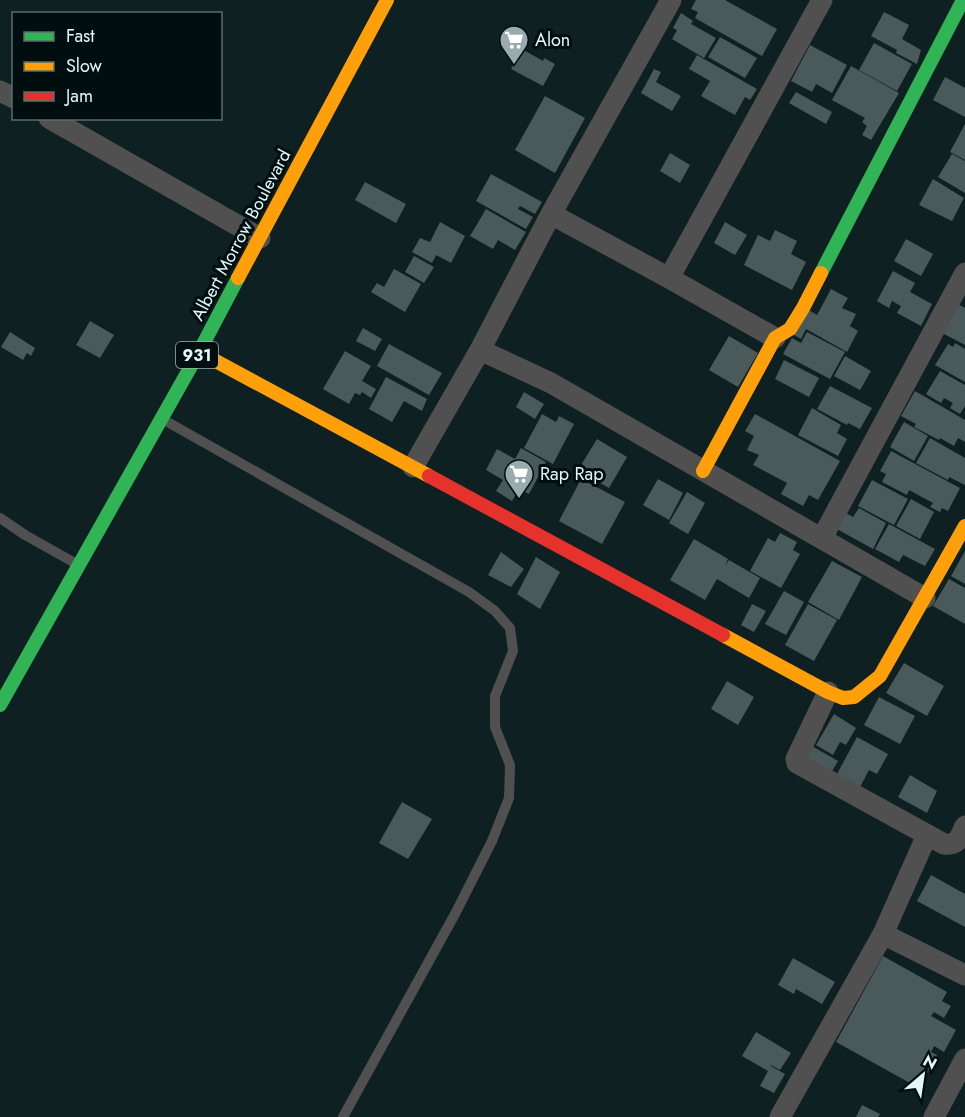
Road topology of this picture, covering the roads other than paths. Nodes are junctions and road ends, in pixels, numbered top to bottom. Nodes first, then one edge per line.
1 (387, 0) edge
2 (671, 0) edge
3 (822, 0) edge
4 (963, 0) edge
5 (53, 120) edge
6 (551, 214) junction
7 (260, 238) junction
8 (965, 273) edge
9 (669, 278) junction
10 (775, 338) junction
11 (480, 350) junction
12 (199, 352) junction
13 (161, 419) junction
14 (413, 466) junction
15 (703, 471) junction
16 (0, 518) edge
17 (965, 526) edge
18 (822, 538) junction
19 (78, 565) junction
20 (925, 598) junction
21 (828, 692) junction
22 (0, 705) edge
23 (965, 826) edge
24 (927, 835) junction
25 (882, 934) junction
26 (965, 975) edge
27 (965, 1059) edge
28 (343, 1117) edge
29 (780, 1117) edge
30 (934, 1117) edge

1 - 7 main road, Albert Morrow Boulevard / 931
2 - 6 street
3 - 9 street
4 - 10 main road
5 - 7 street
6 - 9 street
6 - 11 street
7 - 12 main road, Albert Morrow Boulevard / 931
8 - 18 street
9 - 10 street
10 - 15 main road
11 - 14 street
11 - 15 street
12 - 13 main road, Albert Morrow Boulevard / 931
12 - 14 main road
13 - 19 main road, Albert Morrow Boulevard / 931
13 - 28 lane
14 - 21 main road
15 - 18 street
16 - 19 lane
17 - 20 main road
18 - 20 street
19 - 22 main road, Albert Morrow Boulevard / 931
20 - 21 main road
21 - 24 street
23 - 24 street
24 - 25 street
25 - 26 street
25 - 29 street
27 - 30 street

